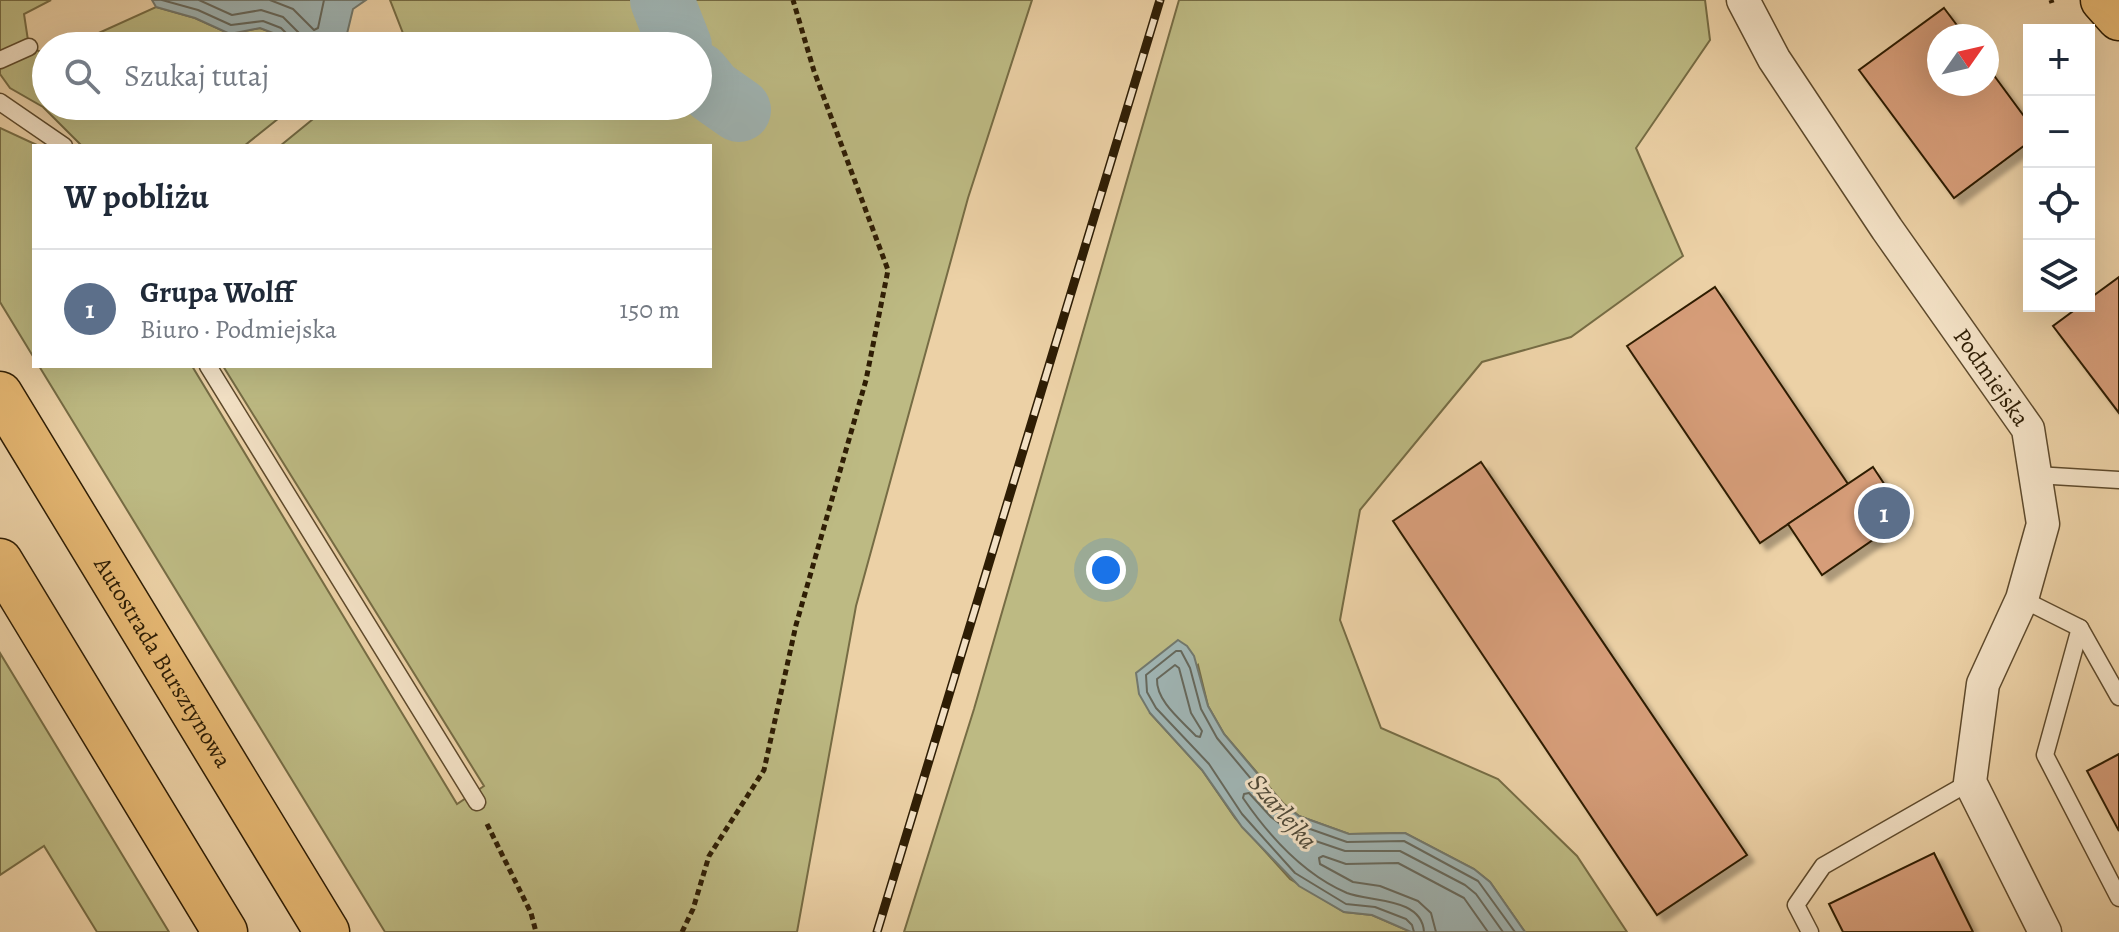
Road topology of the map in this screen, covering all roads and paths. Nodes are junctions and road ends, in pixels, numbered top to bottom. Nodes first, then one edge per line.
1 (793, 0) edge
2 (1743, 0) edge
3 (2103, 0) edge
4 (2119, 18) edge
5 (29, 47) dead end
6 (0, 60) edge
7 (0, 102) edge
8 (61, 144) edge
9 (209, 368) edge
10 (0, 394) edge
11 (2036, 475) junction
12 (2119, 480) edge
13 (0, 561) edge
14 (2022, 599) junction
15 (2080, 628) junction
16 (2119, 697) edge
17 (1970, 782) junction
18 (477, 802) joint
19 (2119, 898) edge
20 (225, 932) edge
21 (327, 932) edge
22 (536, 932) edge
23 (682, 932) edge
24 (1810, 932) edge
25 (2045, 932) edge

1 - 23 path
2 - 11 street, Podmiejska
3 - 4 main road
5 - 6 lane
7 - 8 lane
9 - 18 lane
10 - 21 main road, Autostrada Bursztynowa
11 - 12 lane
11 - 14 street, Podmiejska
13 - 20 main road
14 - 15 lane
14 - 17 street, Podmiejska
15 - 16 lane
15 - 19 lane
17 - 24 lane
17 - 25 street
18 - 22 path

